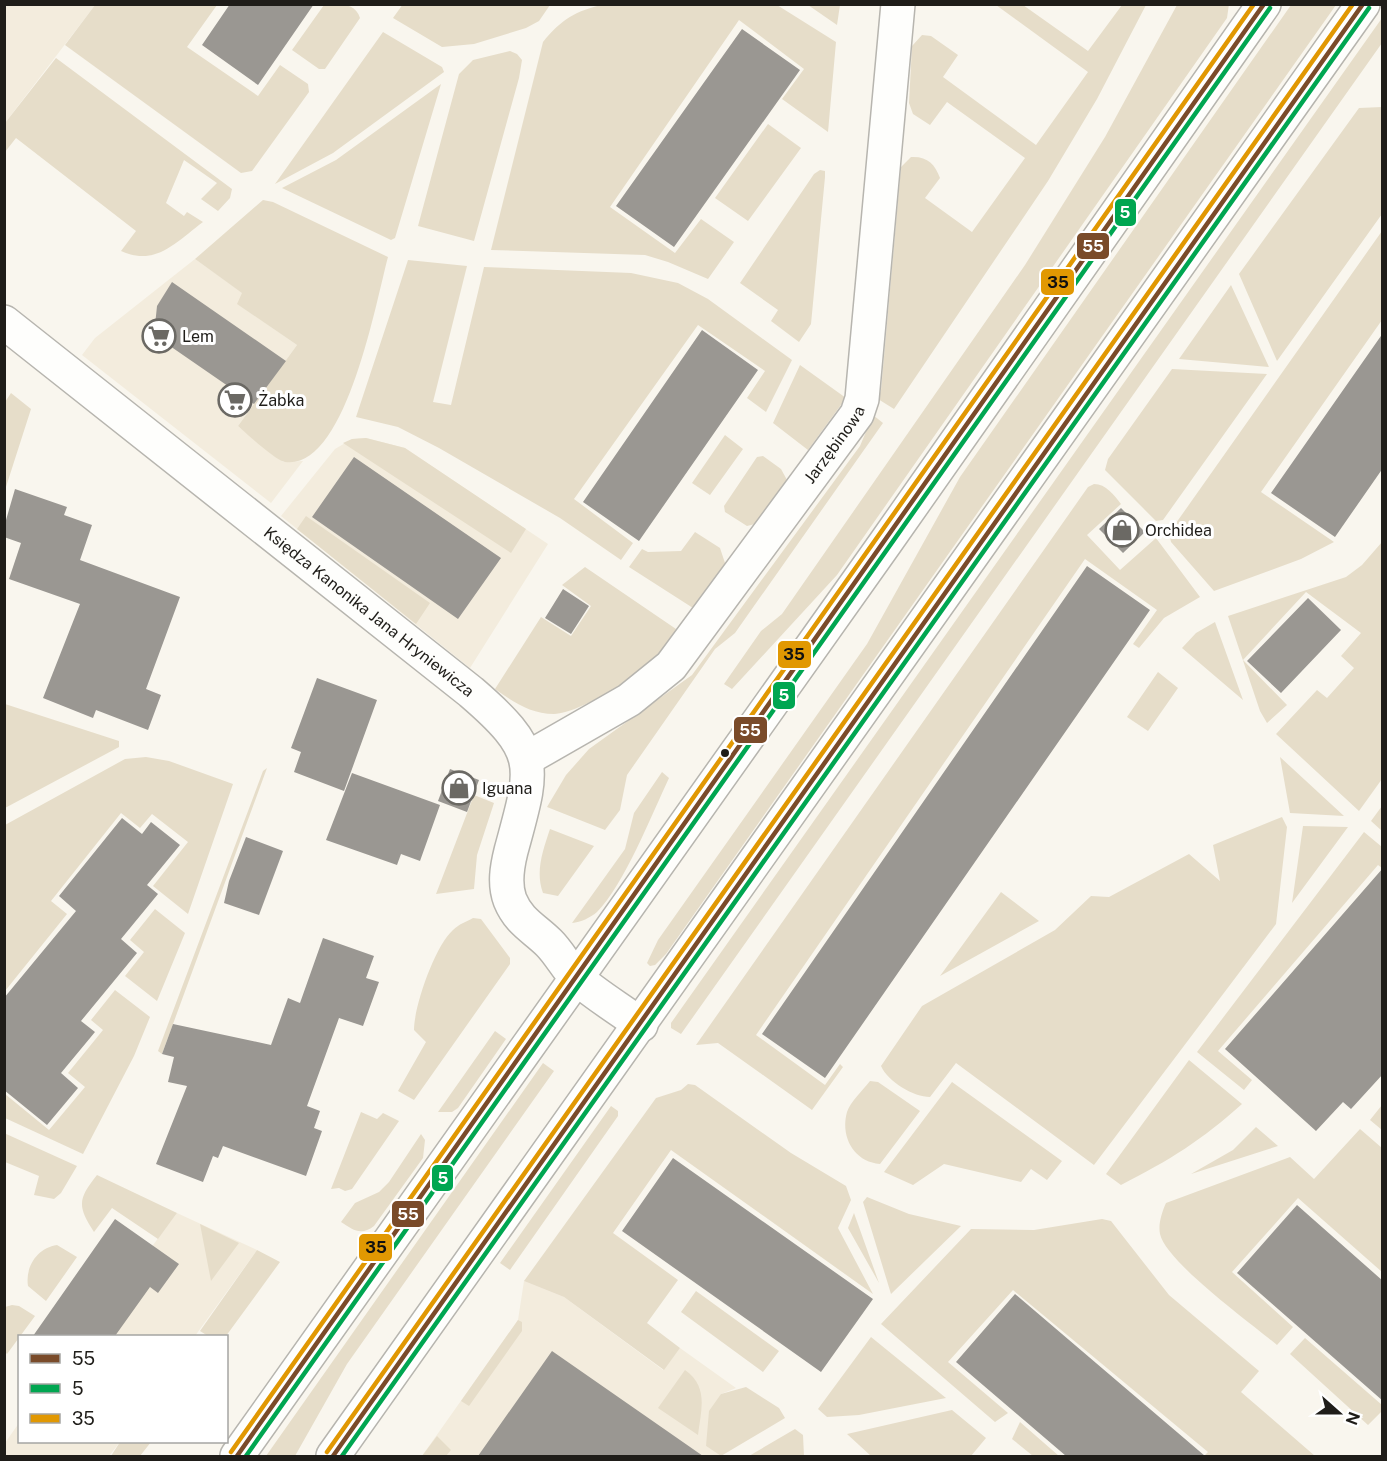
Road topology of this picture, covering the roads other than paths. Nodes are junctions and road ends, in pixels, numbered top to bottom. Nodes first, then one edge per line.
1 (898, 4) edge
2 (1264, 4) edge
3 (1363, 4) edge
4 (4, 322) edge
5 (526, 759) junction
6 (577, 978) junction
7 (641, 1024) junction
8 (237, 1456) edge
9 (333, 1456) edge

1 - 5 street, Jarzębinowa
2 - 6 street
3 - 7 street
4 - 5 street, Księdza Kanonika Jana Hryniewicza
5 - 6 street, Księdza Kanonika Jana Hryniewicza
6 - 7 street, Księdza Kanonika Jana Hryniewicza
6 - 8 street
7 - 9 street

